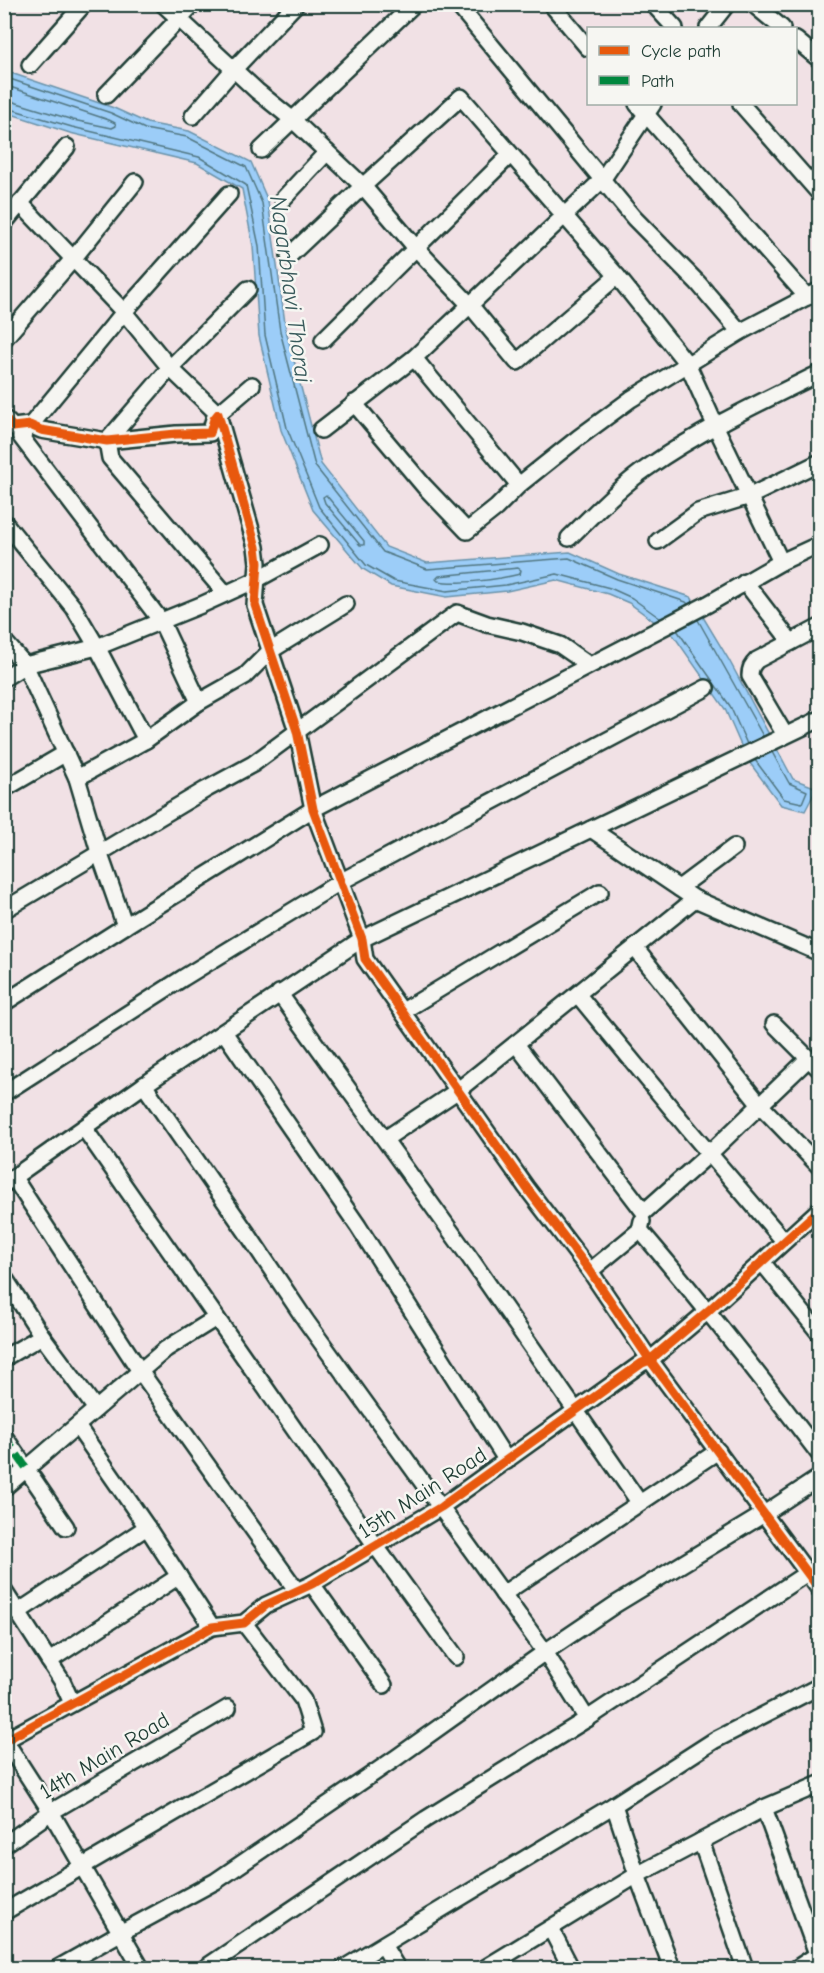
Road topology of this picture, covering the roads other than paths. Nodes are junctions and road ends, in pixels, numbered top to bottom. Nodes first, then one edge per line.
1 (84, 4) edge
2 (163, 4) edge
3 (193, 4) edge
4 (296, 4) edge
5 (414, 4) edge
6 (457, 4) edge
7 (551, 4) edge
8 (653, 4) edge
9 (727, 4) edge
10 (753, 4) edge
11 (178, 20) junction
12 (674, 27) edge
13 (709, 27) edge
14 (781, 27) edge
15 (797, 42) edge
16 (587, 47) edge
17 (819, 60) edge
18 (30, 65) dead end
19 (234, 69) junction
20 (106, 95) dead end
21 (742, 105) edge
22 (645, 107) edge
23 (193, 116) dead end
24 (293, 120) junction
25 (67, 147) dead end
26 (261, 150) dead end
27 (327, 152) junction
28 (510, 155) junction
29 (602, 180) junction
30 (135, 182) dead end
31 (363, 186) junction
32 (229, 194) dead end
33 (819, 194) edge
34 (283, 198) dead end
35 (20, 203) junction
36 (565, 216) junction
37 (4, 223) edge
38 (416, 248) junction
39 (290, 256) dead end
40 (74, 259) junction
41 (617, 276) junction
42 (248, 289) dead end
43 (813, 293) edge
44 (470, 305) junction
45 (124, 312) junction
46 (740, 332) junction
47 (4, 339) edge
48 (323, 340) dead end
49 (414, 358) junction
50 (688, 365) junction
51 (170, 368) junction
52 (819, 373) edge
53 (252, 385) dead end
54 (354, 403) junction
55 (218, 414) junction
56 (4, 418) edge
57 (30, 425) junction
58 (715, 425) junction
59 (321, 429) dead end
60 (107, 441) junction
61 (819, 462) edge
62 (519, 485) junction
63 (750, 496) junction
64 (4, 522) edge
65 (569, 538) dead end
66 (658, 541) dead end
67 (819, 544) edge
68 (320, 546) dead end
69 (781, 562) junction
70 (256, 580) junction
71 (745, 582) junction
72 (225, 593) junction
73 (346, 604) dead end
74 (161, 621) junction
75 (819, 627) edge
76 (4, 641) edge
77 (791, 642) junction
78 (97, 646) junction
79 (270, 651) junction
80 (25, 665) junction
81 (588, 665) junction
82 (4, 678) edge
83 (706, 688) dead end
84 (199, 702) junction
85 (819, 719) edge
86 (297, 730) junction
87 (781, 737) junction
88 (146, 740) junction
89 (66, 753) junction
90 (77, 778) junction
91 (4, 789) edge
92 (313, 809) junction
93 (591, 830) junction
94 (734, 847) dead end
95 (99, 852) junction
96 (340, 882) junction
97 (679, 888) junction
98 (600, 892) dead end
99 (695, 899) junction
100 (4, 910) edge
101 (125, 926) junction
102 (362, 939) junction
103 (635, 948) junction
104 (819, 953) edge
105 (279, 993) junction
106 (578, 995) junction
107 (4, 1003) edge
108 (403, 1011) junction
109 (774, 1024) dead end
110 (224, 1032) junction
111 (516, 1044) junction
112 (808, 1059) junction
113 (819, 1070) edge
114 (144, 1085) junction
115 (457, 1091) junction
116 (4, 1093) edge
117 (760, 1105) junction
118 (84, 1128) junction
119 (385, 1139) junction
120 (709, 1154) junction
121 (819, 1167) edge
122 (9, 1181) edge
123 (819, 1209) edge
124 (644, 1212) junction
125 (640, 1230) junction
126 (784, 1241) junction
127 (762, 1262) junction
128 (590, 1271) junction
129 (4, 1277) edge
130 (708, 1311) junction
131 (216, 1318) junction
132 (819, 1334) edge
133 (42, 1335) junction
134 (4, 1358) edge
135 (650, 1360) junction
136 (140, 1371) junction
137 (96, 1409) junction
138 (577, 1412) junction
139 (77, 1426) junction
140 (4, 1436) edge
141 (718, 1451) junction
142 (819, 1455) edge
143 (507, 1461) junction
144 (27, 1469) junction
145 (819, 1477) edge
146 (4, 1488) edge
147 (639, 1502) junction
148 (441, 1507) junction
149 (764, 1514) junction
150 (66, 1527) dead end
151 (147, 1527) junction
152 (375, 1545) junction
153 (807, 1572) junction
154 (178, 1576) junction
155 (312, 1584) junction
156 (819, 1590) edge
157 (4, 1591) edge
158 (297, 1591) junction
159 (503, 1594) junction
160 (18, 1612) junction
161 (244, 1623) junction
162 (212, 1627) junction
163 (545, 1652) junction
164 (456, 1657) dead end
165 (49, 1661) junction
166 (384, 1685) dead end
167 (819, 1686) edge
168 (72, 1703) junction
169 (228, 1708) dead end
170 (586, 1719) junction
171 (5, 1740) edge
172 (819, 1784) edge
173 (614, 1805) junction
174 (764, 1808) junction
175 (51, 1812) junction
176 (701, 1841) junction
177 (4, 1845) edge
178 (82, 1868) junction
179 (637, 1875) junction
180 (4, 1912) edge
181 (551, 1929) junction
182 (120, 1933) junction
183 (383, 1945) junction
184 (818, 1957) edge
185 (58, 1968) edge
186 (141, 1968) edge
187 (205, 1968) edge
188 (344, 1968) edge
189 (397, 1968) edge
190 (485, 1968) edge
191 (571, 1968) edge
192 (672, 1968) edge
193 (745, 1968) edge
194 (797, 1968) edge

1 - 18 street
2 - 11 street
3 - 11 street
4 - 19 street
5 - 24 street
6 - 29 street
7 - 16 street
8 - 12 street
9 - 13 street
10 - 14 street
11 - 19 street
11 - 20 street
15 - 17 street
19 - 23 street
19 - 24 street
21 - 33 street
22 - 29 street
22 - 43 street
24 - 26 street
24 - 27 street
25 - 35 street
27 - 31 street
27 - 34 street
28 - 31 street
28 - 36 street
28 - 38 street
29 - 36 street
29 - 46 street
30 - 40 street
31 - 38 street
31 - 39 street
32 - 45 street
35 - 37 street
35 - 40 street
36 - 41 street
36 - 44 street
38 - 44 street
38 - 48 street
40 - 45 street
40 - 47 street
41 - 44 street
41 - 50 street
42 - 51 street
43 - 46 street
44 - 49 street
45 - 51 street
45 - 57 street
46 - 50 street
49 - 54 street
49 - 62 street
50 - 58 street
50 - 62 street
51 - 55 street
51 - 60 street
52 - 58 street
53 - 55 street
54 - 59 street
54 - 62 street
55 - 60 street
55 - 70 street
56 - 57 street
57 - 60 street
57 - 74 street
58 - 63 street
58 - 65 street
60 - 72 street
61 - 63 street
63 - 66 street
63 - 69 street
64 - 78 street
67 - 69 street
68 - 70 street
69 - 71 street
70 - 72 street
70 - 79 street
71 - 77 street
71 - 81 street
72 - 74 street
73 - 79 street
74 - 78 street
74 - 84 street
75 - 77 street
76 - 80 street
77 - 87 street
78 - 80 street
78 - 88 street
79 - 84 street
79 - 86 street
80 - 82 street
80 - 89 street
81 - 86 street
81 - 92 street
83 - 96 street
84 - 88 street
85 - 87 street
86 - 92 street
86 - 95 street
87 - 93 street
88 - 90 street
89 - 90 street
89 - 91 street
90 - 95 street
92 - 96 street
92 - 101 street
93 - 97 street
93 - 102 street
94 - 97 street
95 - 100 street
95 - 101 street
96 - 102 street
96 - 116 street
97 - 99 street
98 - 108 street
99 - 103 street
99 - 104 street
101 - 107 street
102 - 105 street
102 - 108 street
103 - 106 street
103 - 117 street
105 - 110 street
105 - 119 street
106 - 111 street
106 - 120 street
108 - 115 street
109 - 112 street
110 - 114 street
110 - 143 street
111 - 115 street
111 - 124 street
112 - 113 street
112 - 117 street
114 - 118 street
114 - 148 street
115 - 119 street
115 - 128 street
117 - 120 street
117 - 121 street
118 - 122 street
118 - 131 street
119 - 138 street
120 - 124 street
120 - 126 street
122 - 136 street
123 - 126 street, 15th Main Road
124 - 125 street
125 - 128 street
125 - 130 street
126 - 127 street, 15th Main Road
127 - 130 street, 15th Main Road
127 - 132 street
128 - 135 street
129 - 133 street
130 - 135 street, 15th Main Road
130 - 142 street
131 - 136 street
131 - 152 street
133 - 134 street
133 - 137 street
135 - 138 street, 15th Main Road
135 - 141 street
136 - 137 street
136 - 158 street
137 - 139 street
138 - 143 street, 15th Main Road
138 - 147 street
139 - 144 street
139 - 151 street
140 - 144 street
141 - 147 street
141 - 149 street
143 - 148 street, 15th Main Road
144 - 146 street
144 - 150 street
145 - 149 street
147 - 159 street
148 - 152 street, 15th Main Road
148 - 159 street
149 - 153 street
149 - 163 street
151 - 154 street
151 - 160 street
152 - 155 street, 15th Main Road
152 - 164 street
153 - 156 street
153 - 170 street
154 - 162 street
154 - 165 street
155 - 158 street, 15th Main Road
155 - 166 street
157 - 160 street
158 - 161 street, 15th Main Road
159 - 163 street
160 - 165 street
161 - 162 street
161 - 178 street
162 - 168 street
163 - 170 street
163 - 182 street
165 - 168 street
167 - 173 street
168 - 171 street
169 - 175 street, 14th Main Road
170 - 187 street
171 - 175 street
172 - 174 street
173 - 179 street
173 - 183 street
174 - 176 street
174 - 184 street
175 - 177 street, 14th Main Road
175 - 178 street
176 - 179 street
176 - 193 street
178 - 180 street
178 - 182 street
179 - 181 street
179 - 192 street
181 - 190 street
181 - 191 street
182 - 185 street
182 - 186 street
183 - 188 street
183 - 189 street
184 - 194 street

